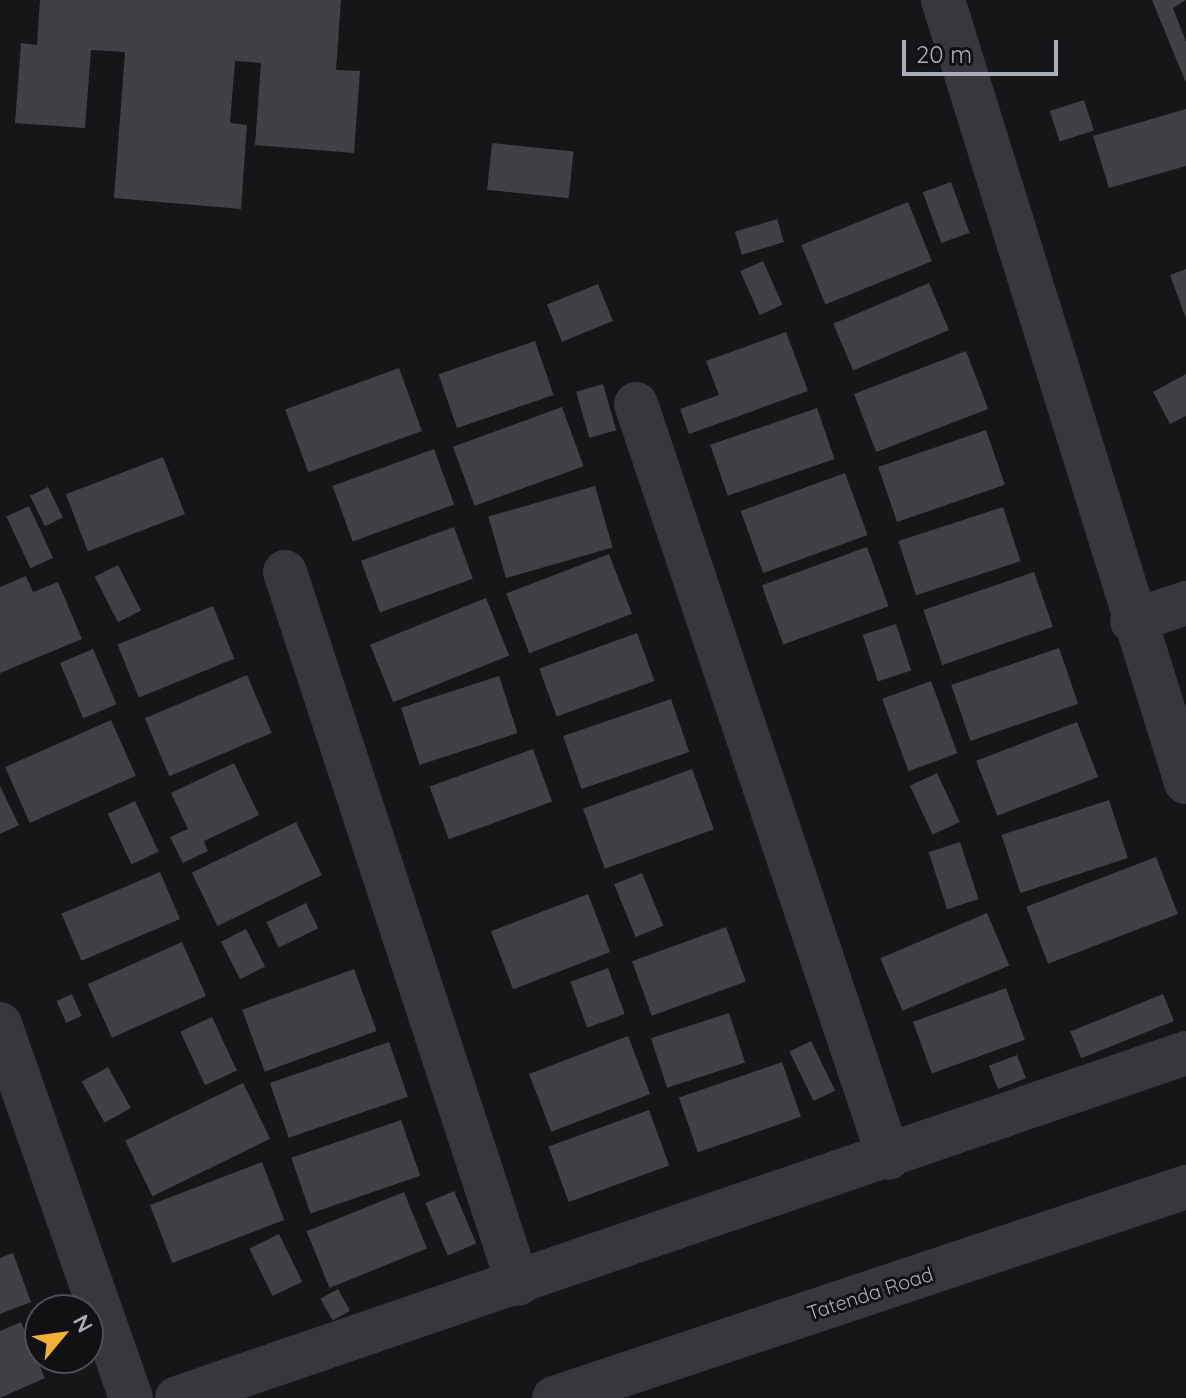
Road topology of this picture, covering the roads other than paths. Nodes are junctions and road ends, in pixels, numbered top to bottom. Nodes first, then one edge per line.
1 (943, 0) edge
2 (636, 404) dead end
3 (285, 572) dead end
4 (1186, 603) edge
5 (1132, 621) junction
6 (1186, 782) edge
7 (0, 1024) edge
8 (1186, 1053) edge
9 (889, 1158) junction
10 (1186, 1187) edge
11 (518, 1284) junction
12 (131, 1398) edge
13 (177, 1398) edge
14 (554, 1398) edge

1 - 5 street
2 - 9 street
3 - 11 street
4 - 5 street
5 - 6 street
7 - 12 street
8 - 9 street
9 - 11 street
10 - 14 street, Tatenda Road
11 - 13 street

